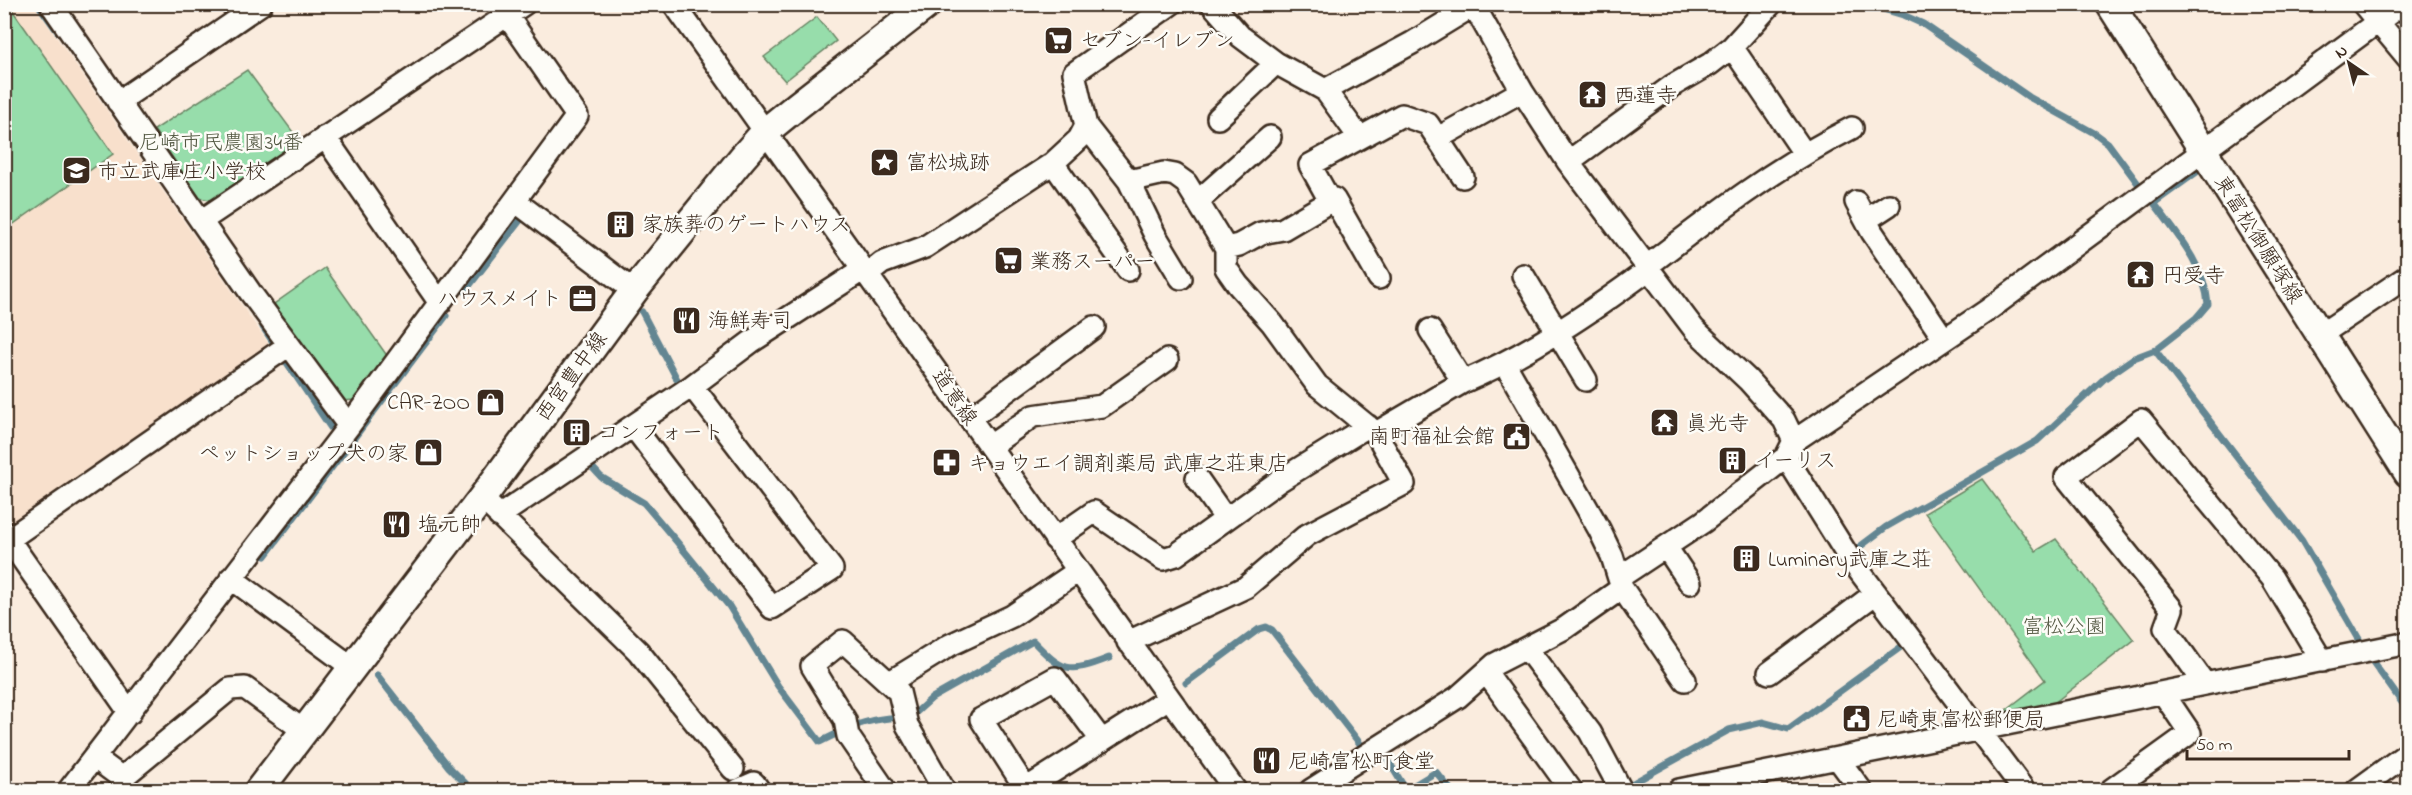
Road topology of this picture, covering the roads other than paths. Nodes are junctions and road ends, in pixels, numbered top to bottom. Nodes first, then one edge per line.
1 (51, 4) edge
2 (261, 4) edge
3 (674, 4) edge
4 (928, 4) edge
5 (1172, 4) edge
6 (1212, 4) edge
7 (2110, 4) edge
8 (2363, 4) edge
9 (2402, 4) edge
10 (1474, 5) edge
11 (510, 8) edge
12 (1759, 8) edge
13 (2376, 22) junction
14 (1732, 47) junction
15 (2408, 58) edge
16 (1276, 63) junction
17 (1325, 90) junction
18 (1522, 91) junction
19 (118, 102) junction
20 (1218, 118) dead end
21 (1086, 126) junction
22 (1852, 128) dead end
23 (765, 132) junction
24 (325, 137) junction
25 (1270, 137) dead end
26 (1359, 137) junction
27 (1438, 138) junction
28 (1804, 153) junction
29 (2204, 153) junction
30 (1568, 162) junction
31 (1053, 163) junction
32 (1463, 177) dead end
33 (1129, 181) junction
34 (515, 201) junction
35 (1198, 201) junction
36 (1330, 201) junction
37 (1889, 205) dead end
38 (201, 221) junction
39 (1226, 248) junction
40 (1647, 268) junction
41 (1128, 270) dead end
42 (866, 271) junction
43 (1524, 275) dead end
44 (2408, 276) edge
45 (1181, 278) dead end
46 (1379, 278) dead end
47 (634, 291) junction
48 (440, 303) junction
49 (1094, 327) dead end
50 (1430, 330) dead end
51 (1557, 331) junction
52 (2320, 335) junction
53 (1944, 339) junction
54 (283, 349) junction
55 (1167, 360) dead end
56 (1505, 364) junction
57 (1586, 380) dead end
58 (1463, 382) junction
59 (692, 386) junction
60 (970, 418) junction
61 (349, 426) junction
62 (633, 426) junction
63 (1372, 429) junction
64 (990, 446) junction
65 (1790, 449) junction
66 (2408, 473) edge
67 (1197, 478) dead end
68 (491, 507) junction
69 (1225, 518) junction
70 (7, 536) edge
71 (1055, 539) junction
72 (1666, 547) junction
73 (1078, 571) junction
74 (231, 578) junction
75 (1621, 583) junction
76 (1690, 583) dead end
77 (1876, 593) junction
78 (1128, 642) junction
79 (2408, 643) edge
80 (1527, 649) junction
81 (2322, 661) junction
82 (352, 669) junction
83 (1486, 672) junction
84 (1769, 674) dead end
85 (1685, 680) dead end
86 (890, 682) junction
87 (2205, 684) junction
88 (2163, 693) junction
89 (1169, 698) junction
90 (130, 713) junction
91 (303, 730) junction
92 (1979, 730) junction
93 (1101, 741) junction
94 (2408, 753) edge
95 (95, 758) junction
96 (1838, 759) junction
97 (734, 769) dead end
98 (69, 790) edge
99 (259, 790) edge
100 (738, 790) edge
101 (759, 790) edge
102 (885, 790) edge
103 (944, 790) edge
104 (1025, 790) edge
105 (1235, 790) edge
106 (1311, 790) edge
107 (1571, 790) edge
108 (1621, 790) edge
109 (1679, 790) edge
110 (1861, 790) edge
111 (2024, 790) edge
112 (2111, 790) edge
113 (2357, 790) edge

1 - 19 street
2 - 19 street
3 - 23 street, 道意線
4 - 23 main road, 西宮豊中線
5 - 21 street
6 - 16 street
7 - 29 main road, 東富松御願塚線
8 - 13 street
9 - 13 street
10 - 17 street
10 - 18 street
11 - 24 street
11 - 34 street
12 - 14 street
13 - 15 street
13 - 29 street
14 - 28 street
14 - 30 street
16 - 17 street
16 - 20 street
17 - 26 street
18 - 27 street
18 - 30 street
19 - 38 street
21 - 31 street
21 - 33 street
22 - 28 street
23 - 42 street, 道意線
23 - 47 main road, 西宮豊中線
24 - 38 street
24 - 48 street
25 - 35 street
26 - 27 street
26 - 36 street
27 - 32 street
28 - 40 street
29 - 52 main road, 東富松御願塚線
29 - 53 street
30 - 40 street
31 - 41 street
31 - 42 street
33 - 35 street
33 - 45 street
34 - 47 street
34 - 48 street
35 - 39 street
36 - 39 street
36 - 46 street
37 - 53 street
38 - 54 street
39 - 63 street
40 - 51 street
40 - 65 street
42 - 59 street
42 - 60 street, 道意線
43 - 51 street
44 - 52 street
47 - 68 main road, 西宮豊中線
48 - 61 street
49 - 60 street
50 - 58 street
51 - 56 street
51 - 57 street
52 - 66 main road, 東富松御願塚線
53 - 65 street
54 - 61 street
54 - 70 street
55 - 64 street
56 - 58 street
56 - 75 street
58 - 63 street
59 - 62 street
59 - 62 street
60 - 64 street, 道意線
61 - 74 street
62 - 68 street
63 - 69 street
63 - 78 street
64 - 71 street, 道意線
65 - 72 street
65 - 77 street
67 - 69 street
68 - 82 main road, 西宮豊中線
68 - 97 street
69 - 71 street
70 - 90 street
71 - 73 street, 道意線
72 - 75 street
72 - 76 street
73 - 78 street, 道意線
73 - 86 street
74 - 82 street
74 - 90 street
75 - 80 street
75 - 85 street
77 - 84 street
77 - 92 street
78 - 89 street, 道意線
79 - 81 street
80 - 83 street
80 - 108 street
81 - 87 street
81 - 87 street
82 - 91 main road, 西宮豊中線
83 - 106 street
83 - 107 street
86 - 102 street
86 - 103 street
87 - 88 street
88 - 92 street
88 - 112 street
89 - 93 street
89 - 105 street, 道意線
90 - 95 street
91 - 95 street
91 - 99 main road, 西宮豊中線
92 - 96 street
92 - 111 street
93 - 104 street
93 - 104 street
94 - 113 street
95 - 98 street
96 - 109 street
96 - 110 street
100 - 101 street

